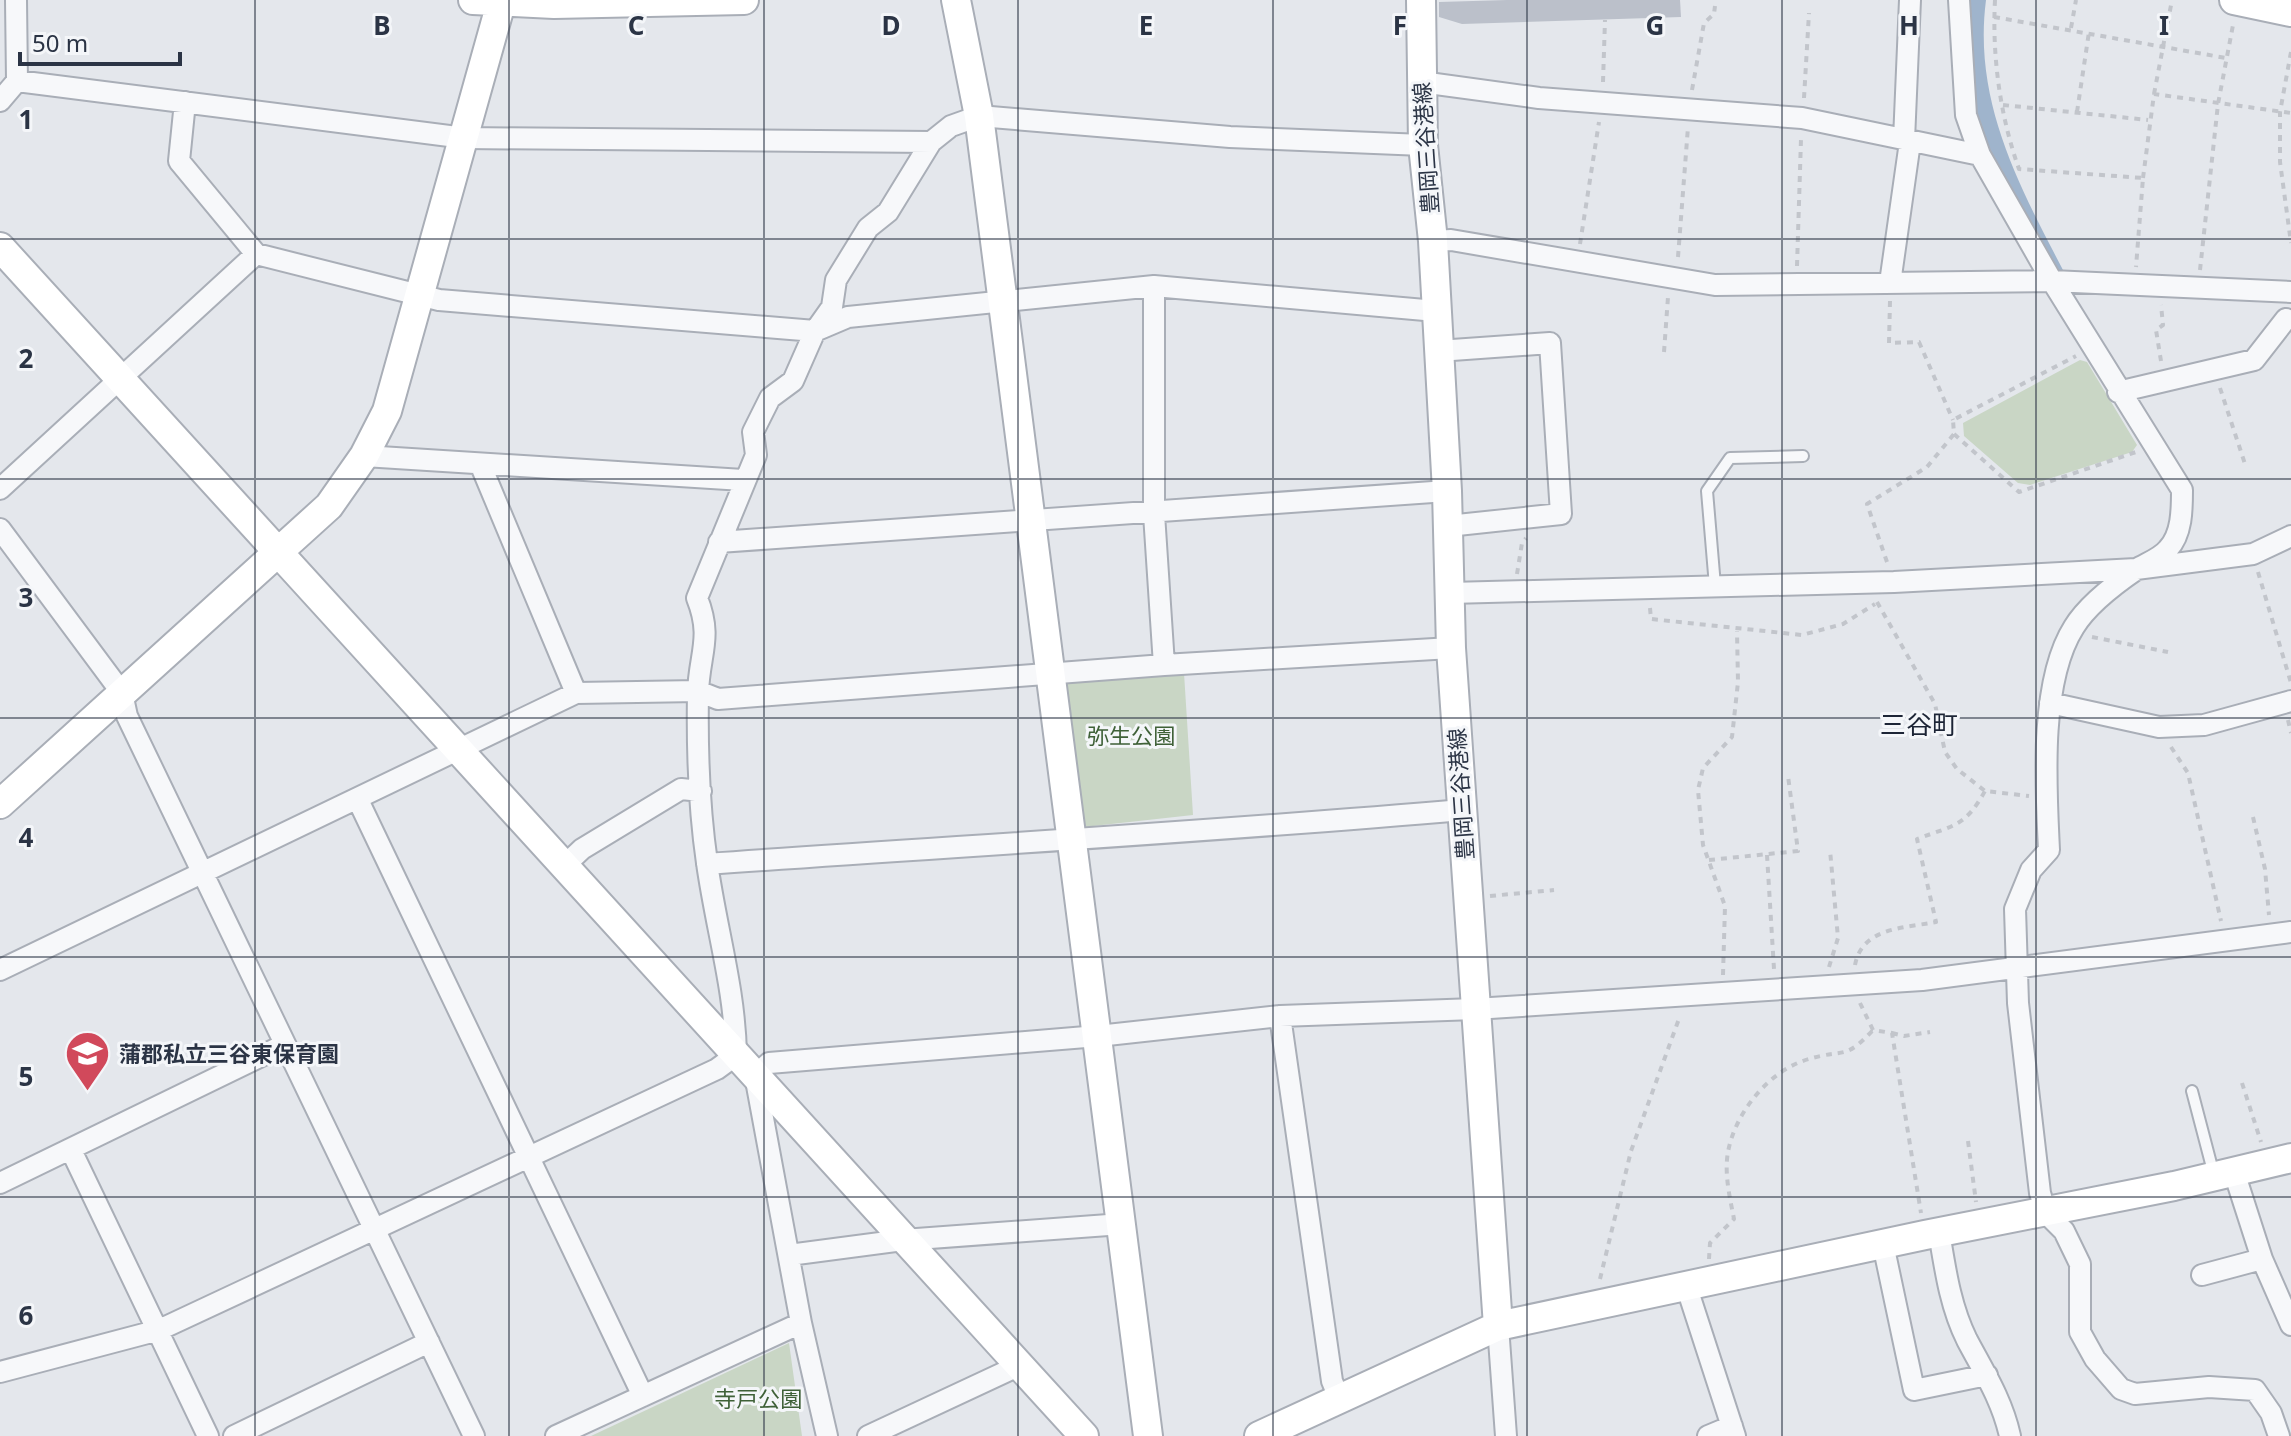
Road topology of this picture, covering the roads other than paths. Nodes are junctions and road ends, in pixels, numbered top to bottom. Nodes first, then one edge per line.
1 (16, 0) edge
2 (744, 0) edge
3 (956, 0) edge
4 (1421, 0) edge
5 (1910, 0) edge
6 (1959, 0) edge
7 (2236, 0) edge
8 (487, 2) edge
9 (2291, 12) edge
10 (17, 81) junction
11 (1421, 82) junction
12 (0, 101) edge
13 (185, 102) junction
14 (979, 116) junction
15 (465, 138) junction
16 (1907, 141) junction
17 (931, 142) junction
18 (1423, 145) junction
19 (1980, 155) junction
20 (1433, 241) junction
21 (0, 247) edge
22 (256, 254) junction
23 (2052, 281) junction
24 (1890, 283) junction
25 (1154, 286) junction
26 (2291, 292) edge
27 (420, 294) junction
28 (1001, 301) junction
29 (1436, 311) junction
30 (2288, 311) edge
31 (815, 331) junction
32 (2291, 343) edge
33 (1438, 351) junction
34 (118, 379) junction
35 (2118, 392) junction
36 (364, 456) junction
37 (1803, 456) dead end
38 (481, 466) junction
39 (743, 480) junction
40 (0, 489) edge
41 (1447, 491) junction
42 (1154, 514) junction
43 (1030, 521) junction
44 (1448, 526) junction
45 (0, 529) edge
46 (2291, 536) edge
47 (719, 542) junction
48 (279, 553) junction
49 (2136, 569) junction
50 (1715, 586) junction
51 (1450, 593) junction
52 (1451, 648) junction
53 (1164, 665) junction
54 (1050, 673) junction
55 (698, 691) junction
56 (122, 693) junction
57 (576, 693) junction
58 (2291, 701) edge
59 (2050, 703) junction
60 (459, 751) junction
61 (701, 791) junction
62 (358, 800) junction
63 (1, 801) edge
64 (1462, 810) junction
65 (1071, 838) junction
66 (707, 864) junction
67 (564, 866) junction
68 (205, 874) junction
69 (2281, 932) edge
70 (0, 970) edge
71 (2018, 970) junction
72 (1475, 1009) junction
73 (1280, 1016) junction
74 (1098, 1036) junction
75 (284, 1045) junction
76 (746, 1065) junction
77 (2192, 1091) dead end
78 (71, 1150) junction
79 (529, 1155) junction
80 (2280, 1161) edge
81 (2224, 1174) junction
82 (0, 1183) edge
83 (2046, 1213) junction
84 (1122, 1224) junction
85 (373, 1229) junction
86 (1939, 1232) junction
87 (903, 1240) junction
88 (1883, 1244) junction
89 (789, 1255) junction
90 (2262, 1259) junction
91 (2202, 1275) dead end
92 (1686, 1285) junction
93 (801, 1323) junction
94 (2291, 1325) edge
95 (1498, 1326) junction
96 (159, 1330) junction
97 (429, 1342) junction
98 (1020, 1365) junction
99 (0, 1372) edge
100 (1987, 1375) junction
101 (643, 1396) junction
102 (1339, 1398) junction
103 (1734, 1431) edge
104 (208, 1436) edge
105 (234, 1436) edge
106 (474, 1436) edge
107 (556, 1436) edge
108 (827, 1436) edge
109 (868, 1436) edge
110 (1084, 1436) edge
111 (1148, 1436) edge
112 (1259, 1436) edge
113 (1506, 1436) edge
114 (1708, 1436) edge
115 (2010, 1436) edge
116 (2279, 1436) edge

1 - 10 street
2 - 8 street
3 - 14 street
4 - 11 street, 豊岡三谷港線
5 - 16 street
6 - 19 street
7 - 9 street
8 - 15 street
10 - 12 street
10 - 13 street
11 - 16 street
11 - 18 street, 豊岡三谷港線
13 - 15 street
13 - 22 street
14 - 17 street
14 - 18 street
14 - 28 street
15 - 17 street
15 - 27 street
16 - 19 street
16 - 24 street
17 - 31 street
18 - 20 street, 豊岡三谷港線
19 - 23 street
20 - 24 street
20 - 29 street, 豊岡三谷港線
21 - 34 street
22 - 27 street
22 - 34 street
23 - 24 street
23 - 26 street
23 - 35 street
25 - 28 street
25 - 29 street
25 - 42 street
27 - 31 street
27 - 36 street
28 - 31 street
28 - 43 street
29 - 33 street, 豊岡三谷港線
30 - 32 street
30 - 35 street
31 - 39 street
33 - 41 street, 豊岡三谷港線
33 - 44 street
34 - 40 street
34 - 48 street
35 - 49 street
36 - 38 street
36 - 48 street
37 - 50 lane
38 - 39 street
38 - 57 street
39 - 47 street
41 - 42 street
41 - 44 street, 豊岡三谷港線
42 - 43 street
42 - 53 street
43 - 47 street
43 - 54 street
44 - 51 street, 豊岡三谷港線
45 - 56 street
46 - 49 street
47 - 55 street
48 - 56 street
48 - 60 street
49 - 50 street
49 - 59 street
50 - 51 street
51 - 52 street, 豊岡三谷港線
52 - 53 street
52 - 64 street, 豊岡三谷港線
53 - 54 street
54 - 55 street
54 - 65 street
55 - 57 street
55 - 61 street
56 - 63 street
56 - 68 street
57 - 60 street
58 - 59 street
59 - 71 street
60 - 62 street
60 - 67 street
61 - 66 street
61 - 67 street
62 - 68 street
62 - 79 street
64 - 65 street
64 - 72 street, 豊岡三谷港線
65 - 66 street
65 - 74 street
66 - 76 street
67 - 76 street
68 - 70 street
68 - 75 street
69 - 71 street
71 - 72 street
71 - 83 street
72 - 73 street
72 - 95 street, 豊岡三谷港線
73 - 74 street
73 - 102 street
74 - 76 street
74 - 84 street
75 - 78 street
75 - 85 street
76 - 79 street
76 - 87 street
76 - 89 street
77 - 81 lane
78 - 82 street
78 - 96 street
79 - 85 street
79 - 101 street
80 - 81 street
81 - 83 street
81 - 90 street
83 - 86 street
83 - 116 street
84 - 87 street
84 - 111 street
85 - 96 street
85 - 97 street
86 - 88 street
86 - 100 street
87 - 89 street
87 - 98 street
88 - 92 street
88 - 100 street
89 - 93 street
90 - 91 street
90 - 94 street
92 - 95 street
92 - 103 street
93 - 101 street
93 - 108 street
95 - 102 street
95 - 113 street
96 - 99 street
96 - 104 street
97 - 105 street
97 - 106 street
98 - 109 street
98 - 110 street
100 - 115 street
101 - 107 street
102 - 112 street
103 - 114 street

